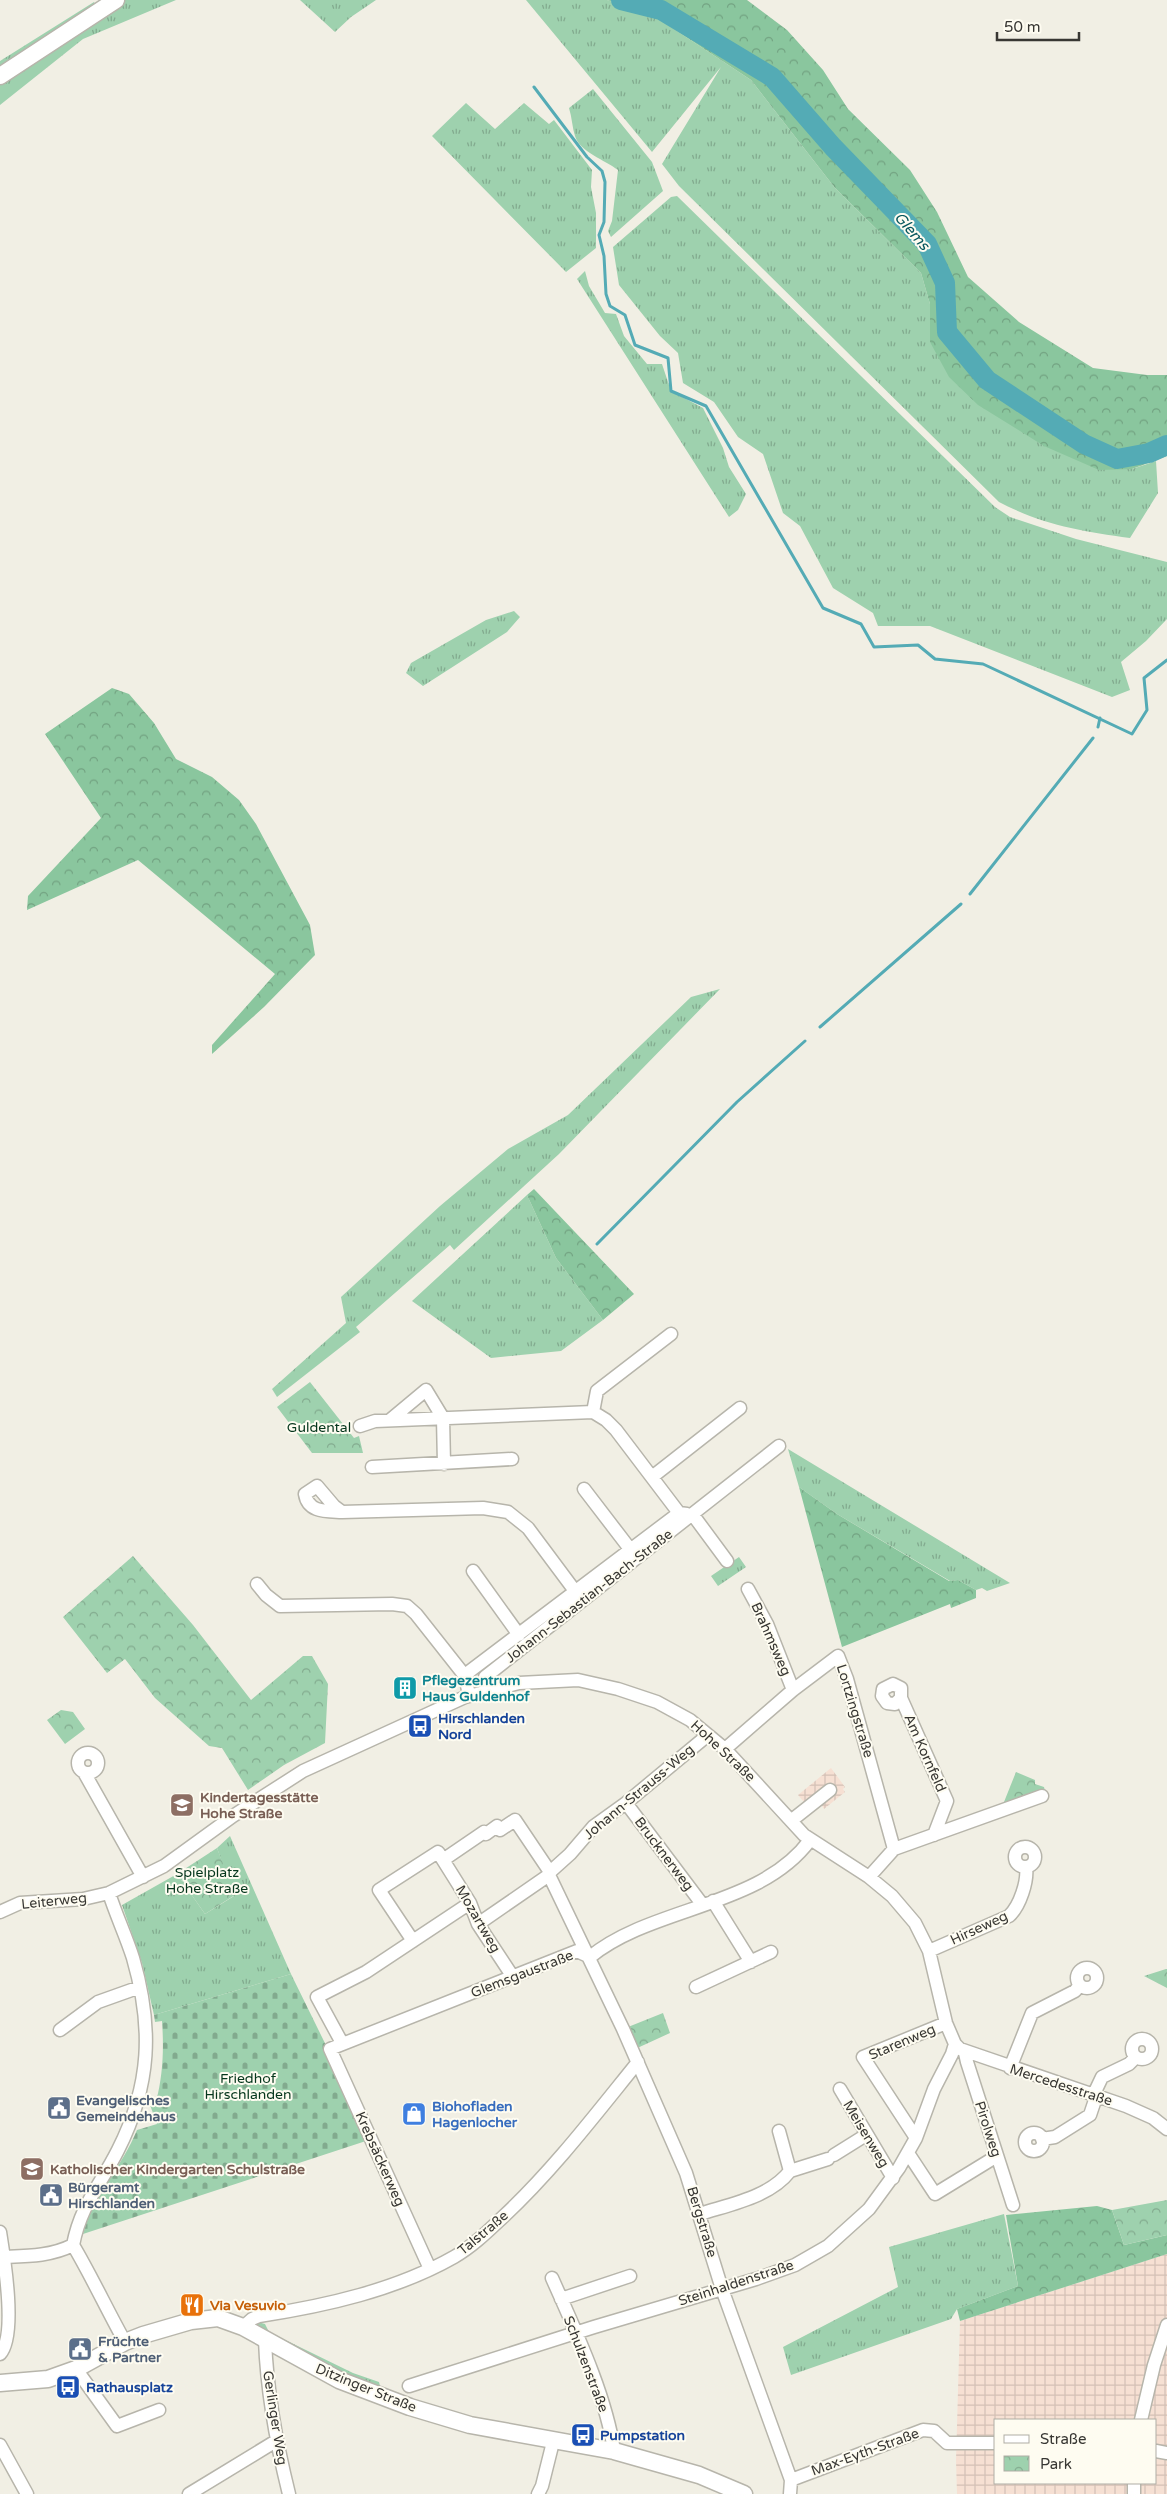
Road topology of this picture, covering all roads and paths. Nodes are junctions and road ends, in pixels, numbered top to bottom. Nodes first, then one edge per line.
1 (116, 0) edge
2 (0, 76) edge
3 (671, 1334) dead end
4 (740, 1408) dead end
5 (593, 1412) junction
6 (443, 1418) junction
7 (390, 1420) junction
8 (360, 1426) dead end
9 (779, 1446) dead end
10 (512, 1460) dead end
11 (444, 1464) junction
12 (372, 1467) dead end
13 (652, 1477) junction
14 (584, 1489) dead end
15 (342, 1512) dead end
16 (679, 1513) junction
17 (693, 1515) junction
18 (630, 1549) junction
19 (727, 1562) dead end
20 (473, 1571) dead end
21 (257, 1584) dead end
22 (748, 1590) dead end
23 (575, 1591) junction
24 (519, 1635) junction
25 (464, 1676) junction
26 (485, 1677) dead end
27 (793, 1690) junction
28 (469, 1695) junction
29 (901, 1698) dead end
30 (708, 1734) junction
31 (725, 1749) junction
32 (84, 1774) dead end
33 (830, 1790) dead end
34 (1042, 1796) dead end
35 (626, 1803) junction
36 (792, 1820) junction
37 (934, 1835) junction
38 (810, 1840) junction
39 (894, 1849) junction
40 (443, 1860) junction
41 (1026, 1867) dead end
42 (549, 1873) junction
43 (143, 1876) junction
44 (870, 1877) junction
45 (109, 1893) junction
46 (470, 1902) junction
47 (708, 1903) junction
48 (0, 1912) edge
49 (478, 1924) junction
50 (413, 1941) junction
51 (929, 1951) junction
52 (771, 1952) dead end
53 (590, 1958) junction
54 (751, 1962) junction
55 (513, 1977) junction
56 (1080, 1985) dead end
57 (140, 1987) junction
58 (696, 1987) dead end
59 (946, 2023) junction
60 (60, 2030) dead end
61 (342, 2043) junction
62 (955, 2044) junction
63 (330, 2049) joint
64 (966, 2053) junction
65 (1136, 2057) dead end
66 (638, 2062) junction
67 (1010, 2068) junction
68 (840, 2089) dead end
69 (1095, 2096) junction
70 (1167, 2129) edge
71 (779, 2131) dead end
72 (866, 2135) junction
73 (916, 2138) junction
74 (1042, 2139) dead end
75 (908, 2153) junction
76 (997, 2156) junction
77 (790, 2171) junction
78 (893, 2178) junction
79 (1013, 2205) dead end
80 (700, 2214) junction
81 (0, 2232) edge
82 (73, 2246) junction
83 (2, 2256) edge
84 (430, 2269) junction
85 (630, 2276) dead end
86 (552, 2278) dead end
87 (722, 2289) junction
88 (561, 2299) junction
89 (243, 2327) junction
90 (1167, 2327) edge
91 (575, 2334) junction
92 (265, 2340) junction
93 (125, 2342) junction
94 (0, 2354) edge
95 (76, 2369) junction
96 (0, 2383) edge
97 (409, 2386) dead end
98 (159, 2410) dead end
99 (1141, 2419) edge
100 (276, 2441) junction
101 (552, 2442) junction
102 (994, 2443) edge
103 (0, 2445) edge
104 (614, 2451) junction
105 (791, 2480) junction
106 (27, 2494) edge
107 (189, 2494) edge
108 (289, 2494) edge
109 (538, 2494) edge
110 (744, 2494) edge
111 (790, 2494) edge

1 - 2 street
3 - 5 street
4 - 13 street
5 - 6 street
5 - 13 street
6 - 7 street
6 - 7 street
6 - 11 street
7 - 8 street
9 - 17 street, Johann-Sebastian-Bach-Straße
10 - 11 street
11 - 12 street
13 - 16 street
14 - 18 street, Johann-Sebastian-Bach-Straße
15 - 23 street
16 - 17 street, Johann-Sebastian-Bach-Straße
16 - 18 street, Johann-Sebastian-Bach-Straße
17 - 19 street
17 - 26 street, Johann-Sebastian-Bach-Straße
18 - 23 street, Johann-Sebastian-Bach-Straße
20 - 24 street, Johann-Sebastian-Bach-Straße
21 - 25 street
22 - 27 street, Brahmsweg
23 - 24 street, Johann-Sebastian-Bach-Straße
24 - 25 street, Johann-Sebastian-Bach-Straße
25 - 28 street
27 - 31 street, Lortzingstraße
27 - 39 street, Lortzingstraße
28 - 30 street, Hohe Straße
28 - 43 street, Hohe Straße
29 - 37 street, Am Kornfeld
30 - 31 street, Hohe Straße
30 - 35 street, Johann-Strauss-Weg
31 - 36 street, Hohe Straße
32 - 43 street
33 - 36 street
34 - 37 street
35 - 42 street, Johann-Strauss-Weg
35 - 47 street, Brucknerweg
36 - 38 street, Hohe Straße
37 - 39 street
38 - 44 street, Hohe Straße
38 - 47 street, Glemsgaustraße
39 - 44 street
40 - 42 street, Bergstraße
40 - 46 street, Mozartweg
40 - 50 street
41 - 51 street, Hirseweg
42 - 49 street, Johann-Strauss-Weg
42 - 53 street, Bergstraße
43 - 45 street, Hohe Straße
44 - 51 street, Hohe Straße
45 - 48 street, Leiterweg
45 - 57 street
46 - 49 street, Mozartweg
46 - 50 street
47 - 53 street, Glemsgaustraße
47 - 54 street, Brucknerweg
49 - 55 street, Mozartweg
50 - 61 street
51 - 59 street, Hohe Straße
52 - 54 street
53 - 55 street, Glemsgaustraße
53 - 66 street, Bergstraße
54 - 58 street
55 - 61 street, Glemsgaustraße
56 - 67 street
57 - 60 street
57 - 82 street
59 - 62 street, Hohe Straße
59 - 73 street, Starenweg
61 - 63 street, Glemsgaustraße
62 - 64 street, Mercedesstraße
62 - 73 street, Steinhaldenstraße
63 - 84 street, Krebsäckerweg
64 - 67 street, Mercedesstraße
64 - 76 street, Pirolweg
65 - 69 street
66 - 80 street, Bergstraße
66 - 84 street, Talstraße
67 - 69 street, Mercedesstraße
68 - 72 street, Meisenweg
69 - 70 street, Mercedesstraße
69 - 74 street
71 - 77 street
72 - 77 street
72 - 78 street, Meisenweg
73 - 75 street, Steinhaldenstraße
75 - 76 street
75 - 78 street, Steinhaldenstraße
76 - 79 street, Pirolweg
77 - 80 street
78 - 87 street, Steinhaldenstraße
80 - 87 street, Bergstraße
81 - 83 street
82 - 83 street
82 - 93 street
83 - 94 street
84 - 89 street, Talstraße
85 - 88 street
86 - 88 street, Schulzenstraße
87 - 91 street, Steinhaldenstraße
87 - 105 street, Bergstraße
88 - 91 street, Schulzenstraße
89 - 92 street, Ditzinger Straße
89 - 93 street, Ditzinger Straße
90 - 99 street
91 - 97 street, Steinhaldenstraße
91 - 104 street, Schulzenstraße
92 - 100 street, Gerlinger Weg
92 - 101 street, Ditzinger Straße
93 - 95 street, Ditzinger Straße
95 - 96 street, Ditzinger Straße
95 - 98 street
100 - 107 street
100 - 108 street, Gerlinger Weg
101 - 104 street, Ditzinger Straße
101 - 109 street
102 - 105 street, Max-Eyth-Straße
103 - 106 street
104 - 110 street, Ditzinger Straße
105 - 111 street, Bergstraße

